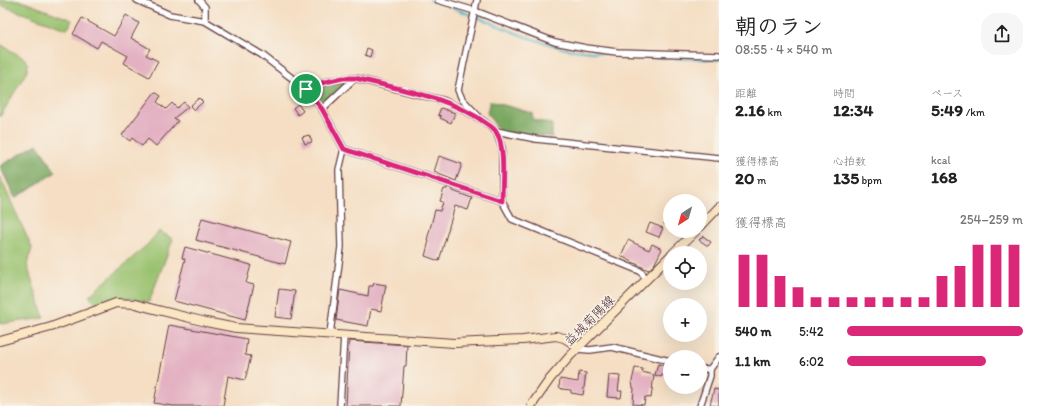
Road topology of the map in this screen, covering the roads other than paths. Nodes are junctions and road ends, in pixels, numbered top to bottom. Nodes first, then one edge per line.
1 (137, 0) edge
2 (199, 0) edge
3 (438, 0) edge
4 (477, 0) edge
5 (476, 11) junction
6 (205, 21) junction
7 (719, 55) edge
8 (355, 78) junction
9 (306, 89) junction
10 (322, 109) junction
11 (482, 120) junction
12 (496, 131) junction
13 (344, 149) junction
14 (719, 158) edge
15 (502, 201) junction
16 (719, 207) edge
17 (707, 220) edge
18 (689, 238) edge
19 (680, 246) edge
20 (663, 263) edge
21 (647, 279) junction
22 (330, 334) junction
23 (344, 335) junction
24 (0, 341) edge
25 (578, 348) junction
26 (719, 357) edge
27 (663, 359) edge
28 (710, 369) joint
29 (340, 406) edge
30 (531, 406) edge
31 (700, 406) edge

1 - 6 street
2 - 6 street
3 - 5 street
4 - 5 street
5 - 7 street
5 - 11 street
6 - 9 street
8 - 9 street
8 - 10 street
8 - 11 street
9 - 10 street
10 - 13 street
11 - 12 street
12 - 14 street
12 - 15 street
13 - 15 street
13 - 22 street
15 - 21 street
16 - 17 street
18 - 19 street
20 - 21 street, 益城菊陽線
21 - 25 street, 益城菊陽線
22 - 23 street
22 - 24 street
23 - 25 street
23 - 29 street
25 - 27 street
25 - 30 street, 益城菊陽線
26 - 28 street
28 - 31 street

